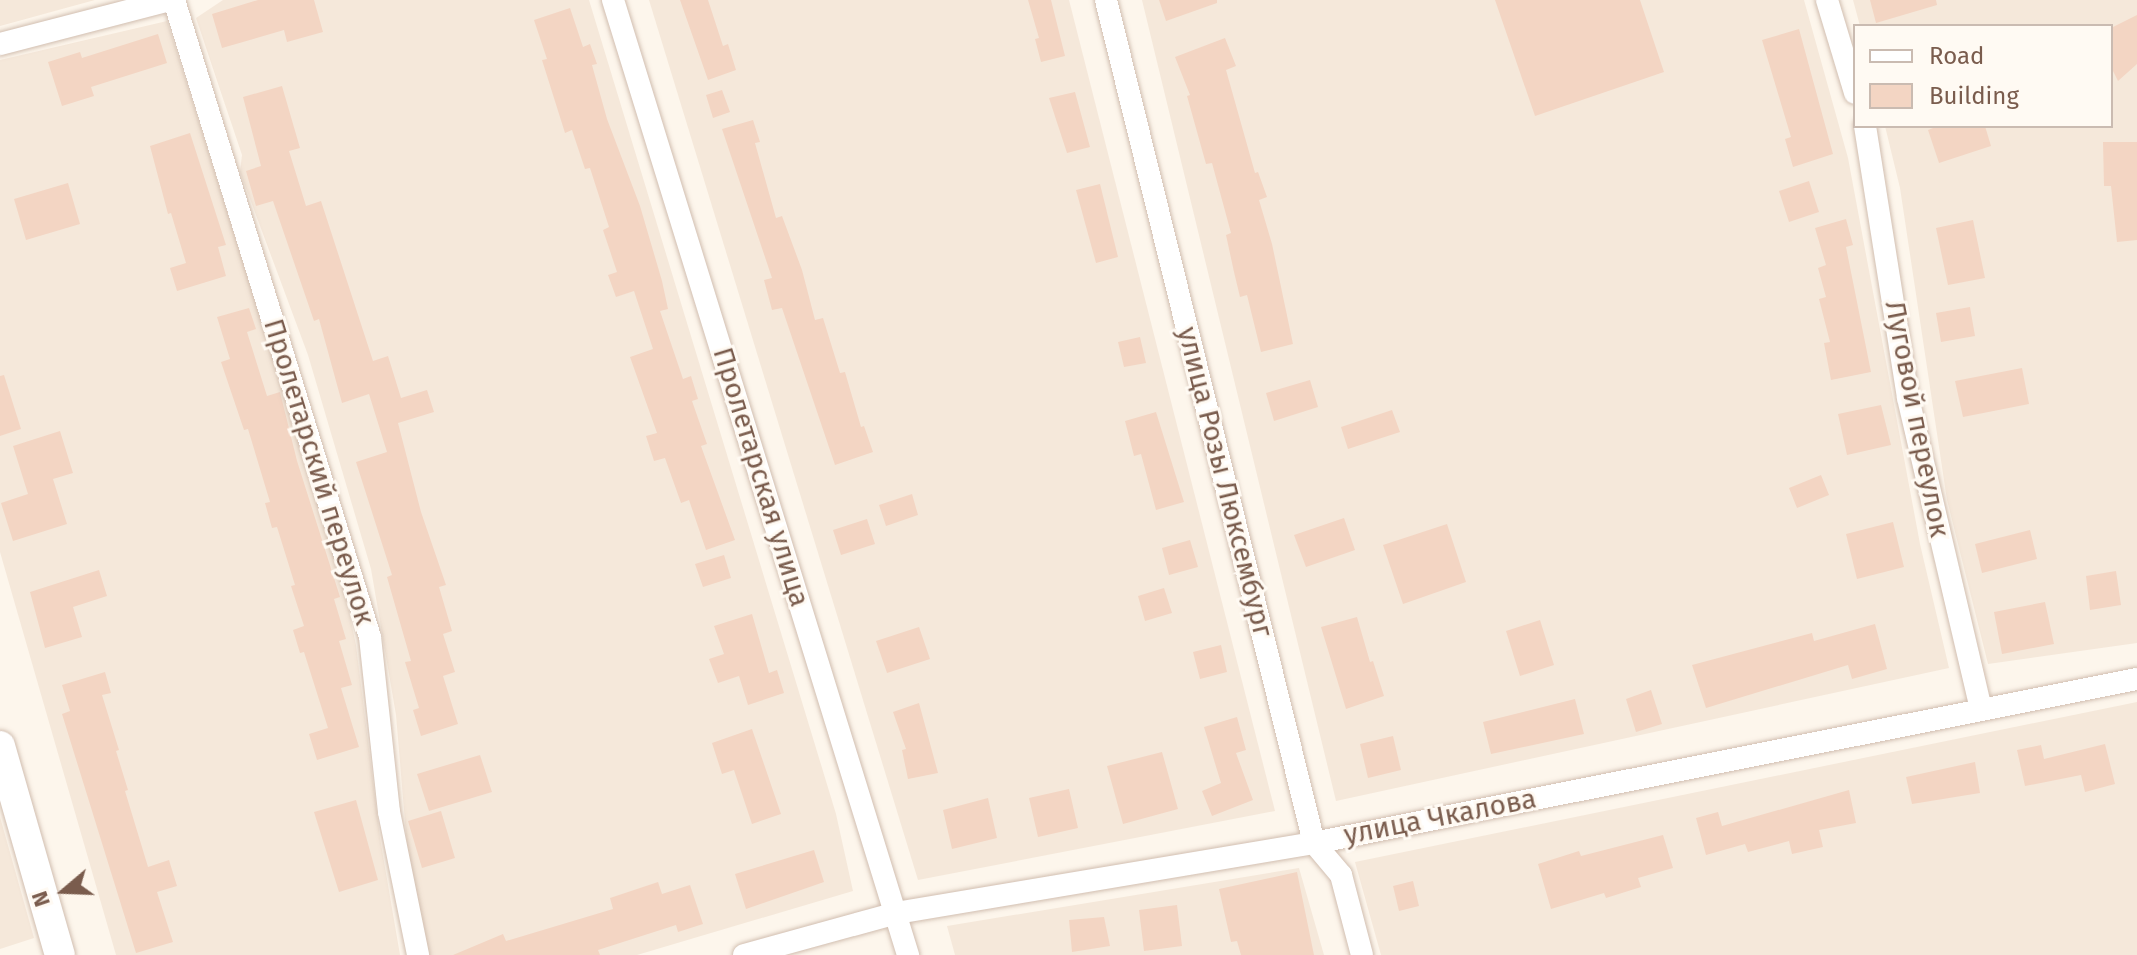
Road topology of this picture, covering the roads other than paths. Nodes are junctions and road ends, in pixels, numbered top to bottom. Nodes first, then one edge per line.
1 (172, 0) edge
2 (613, 0) edge
3 (1106, 0) edge
4 (1827, 0) edge
5 (0, 44) edge
6 (1853, 86) edge
7 (1865, 128) edge
8 (2137, 679) edge
9 (1981, 709) junction
10 (0, 746) edge
11 (1314, 843) junction
12 (896, 913) junction
13 (60, 955) edge
14 (418, 955) edge
15 (744, 955) edge
16 (908, 955) edge
17 (1362, 955) edge

1 - 5 street, Пролетарский переулок
1 - 14 street, Пролетарский переулок
2 - 12 street, Пролетарская улица
3 - 11 street, улица Розы Люксембург
4 - 6 street
7 - 9 street, Луговой переулок
8 - 9 street, улица Чкалова
9 - 11 street, улица Чкалова
10 - 13 main road
11 - 12 street, улица Чкалова
11 - 17 street, улица Розы Люксембург
12 - 15 street, улица Чкалова
12 - 16 street, Пролетарская улица

